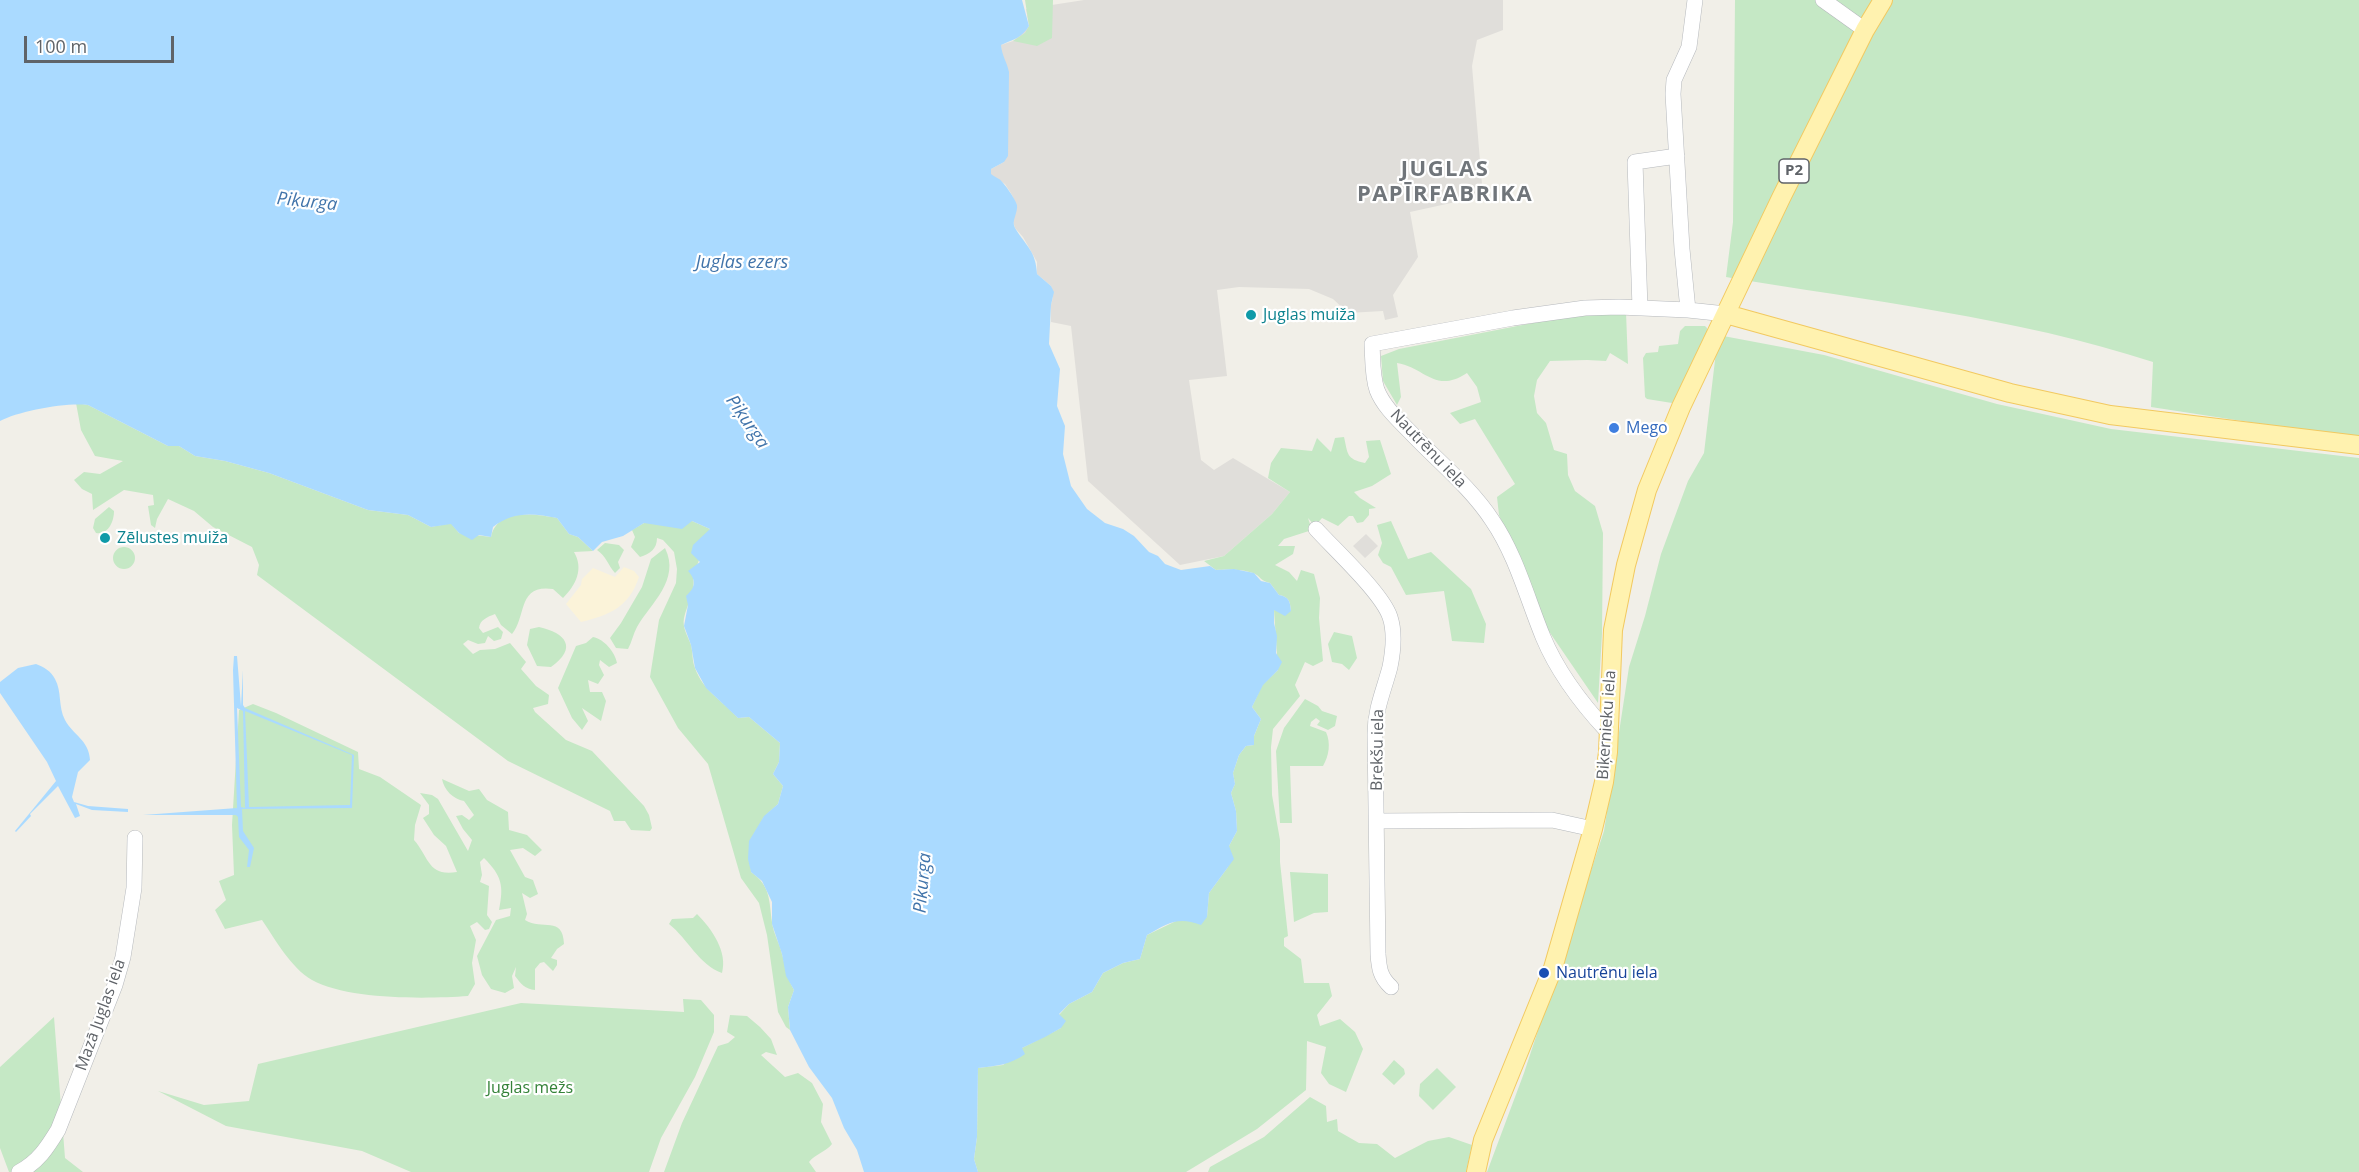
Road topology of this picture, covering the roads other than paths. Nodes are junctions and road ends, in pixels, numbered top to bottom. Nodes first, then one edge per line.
1 (1695, 0) edge
2 (1823, 0) edge
3 (1883, 0) edge
4 (1865, 30) junction
5 (1677, 156) junction
6 (1640, 308) junction
7 (1688, 310) junction
8 (1725, 314) junction
9 (2359, 445) edge
10 (1316, 530) dead end
11 (1608, 731) junction
12 (1377, 821) junction
13 (1593, 829) junction
14 (135, 838) dead end
15 (1391, 987) dead end
16 (20, 1172) edge
17 (1476, 1172) edge

1 - 5 street
2 - 4 street
3 - 4 main road, P2
4 - 8 main road, P2
5 - 6 street
5 - 7 street
6 - 7 street, Nautrēnu iela
6 - 11 street, Nautrēnu iela
7 - 8 street, Nautrēnu iela
8 - 9 main road
8 - 11 main road, Biķernieku iela
10 - 12 street, Brekšu iela
11 - 13 main road, Biķernieku iela
12 - 13 street
12 - 15 street, Brekšu iela
13 - 17 main road, Biķernieku iela
14 - 16 street, Mazā Juglas iela

